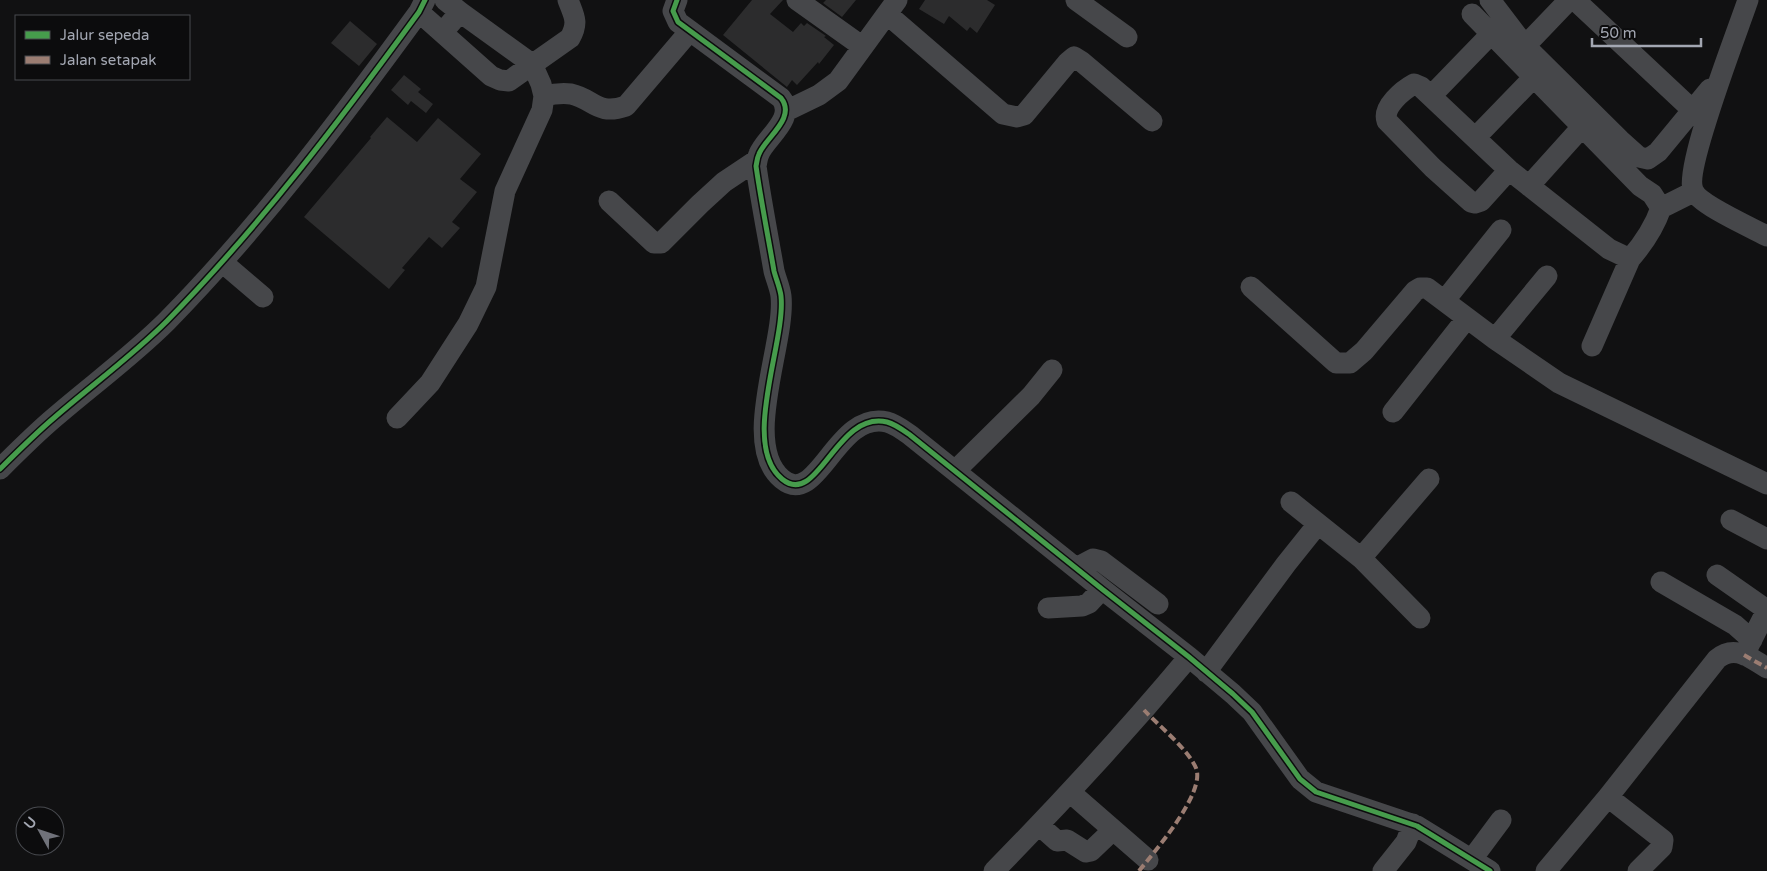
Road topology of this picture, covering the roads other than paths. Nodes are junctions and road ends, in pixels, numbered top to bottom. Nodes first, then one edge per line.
1 (568, 0) edge
2 (677, 0) edge
3 (797, 0) edge
4 (1076, 0) edge
5 (1490, 0) edge
6 (1569, 0) edge
7 (1575, 0) edge
8 (1748, 0) edge
9 (422, 6) edge
10 (452, 6) edge
11 (892, 7) edge
12 (1472, 14) dead end
13 (443, 32) junction
14 (689, 32) junction
15 (1491, 34) junction
16 (1127, 37) dead end
17 (1524, 46) junction
18 (863, 47) junction
19 (532, 64) junction
20 (1534, 77) junction
21 (1710, 89) dead end
22 (544, 96) junction
23 (1431, 96) junction
24 (786, 111) junction
25 (1699, 116) junction
26 (1152, 121) dead end
27 (1582, 126) junction
28 (1475, 138) junction
29 (757, 160) junction
30 (1509, 170) junction
31 (1529, 186) junction
32 (1693, 192) junction
33 (609, 201) dead end
34 (1661, 208) junction
35 (1501, 230) dead end
36 (1767, 236) edge
37 (1630, 259) junction
38 (222, 262) junction
39 (1547, 276) dead end
40 (1251, 287) dead end
41 (263, 297) dead end
42 (1445, 300) junction
43 (1467, 318) junction
44 (1495, 339) junction
45 (1592, 346) dead end
46 (1052, 370) dead end
47 (1393, 412) dead end
48 (397, 418) dead end
49 (0, 468) edge
50 (955, 471) junction
51 (1429, 479) dead end
52 (1767, 484) edge
53 (1291, 502) dead end
54 (1731, 520) dead end
55 (1318, 524) junction
56 (1767, 539) edge
57 (1361, 558) junction
58 (1076, 568) junction
59 (1717, 575) dead end
60 (1661, 582) dead end
61 (1102, 589) junction
62 (1158, 604) dead end
63 (1048, 608) dead end
64 (1420, 618) dead end
65 (1748, 647) junction
66 (1189, 657) junction
67 (1767, 668) edge
68 (1206, 672) junction
69 (1070, 793) junction
70 (1608, 797) junction
71 (1501, 820) dead end
72 (1413, 824) junction
73 (1039, 826) junction
74 (1113, 830) junction
75 (1472, 859) junction
76 (1148, 860) dead end
77 (994, 871) edge
78 (1383, 871) edge
79 (1490, 871) edge
80 (1546, 871) edge
81 (1638, 871) edge

1 - 19 street
2 - 14 street
3 - 18 street
4 - 16 street
5 - 17 street
6 - 17 street
7 - 25 street
8 - 25 street
9 - 13 street
9 - 38 street
10 - 13 street
10 - 19 street
11 - 18 street
11 - 26 street
12 - 15 street
13 - 19 street
14 - 22 street
14 - 24 street
15 - 20 street
15 - 23 street
17 - 25 street
18 - 24 street
19 - 22 street
20 - 27 street
20 - 28 street
21 - 25 street
22 - 48 street
23 - 28 street
23 - 30 street
24 - 29 street
25 - 32 street
27 - 31 street
27 - 34 street
28 - 30 street
29 - 33 street
29 - 50 street
30 - 31 street
31 - 37 street
32 - 34 street
32 - 36 street
34 - 37 street
35 - 42 street
37 - 45 street
38 - 41 street
38 - 49 street
39 - 44 street
40 - 42 street
42 - 43 street
43 - 44 street
43 - 47 street
44 - 52 street
46 - 50 street
50 - 58 street
51 - 57 street
53 - 55 street
54 - 56 street
55 - 57 street
55 - 68 street
57 - 64 street
58 - 61 street
58 - 62 street
59 - 65 street
60 - 65 street
61 - 63 street
61 - 66 street
65 - 67 street
65 - 70 street
66 - 68 street
66 - 69 street
68 - 72 street
69 - 73 street
69 - 74 street
70 - 80 street
70 - 81 street
71 - 75 street
72 - 75 street
72 - 78 street
73 - 74 street
73 - 77 street
74 - 76 street
75 - 79 street

